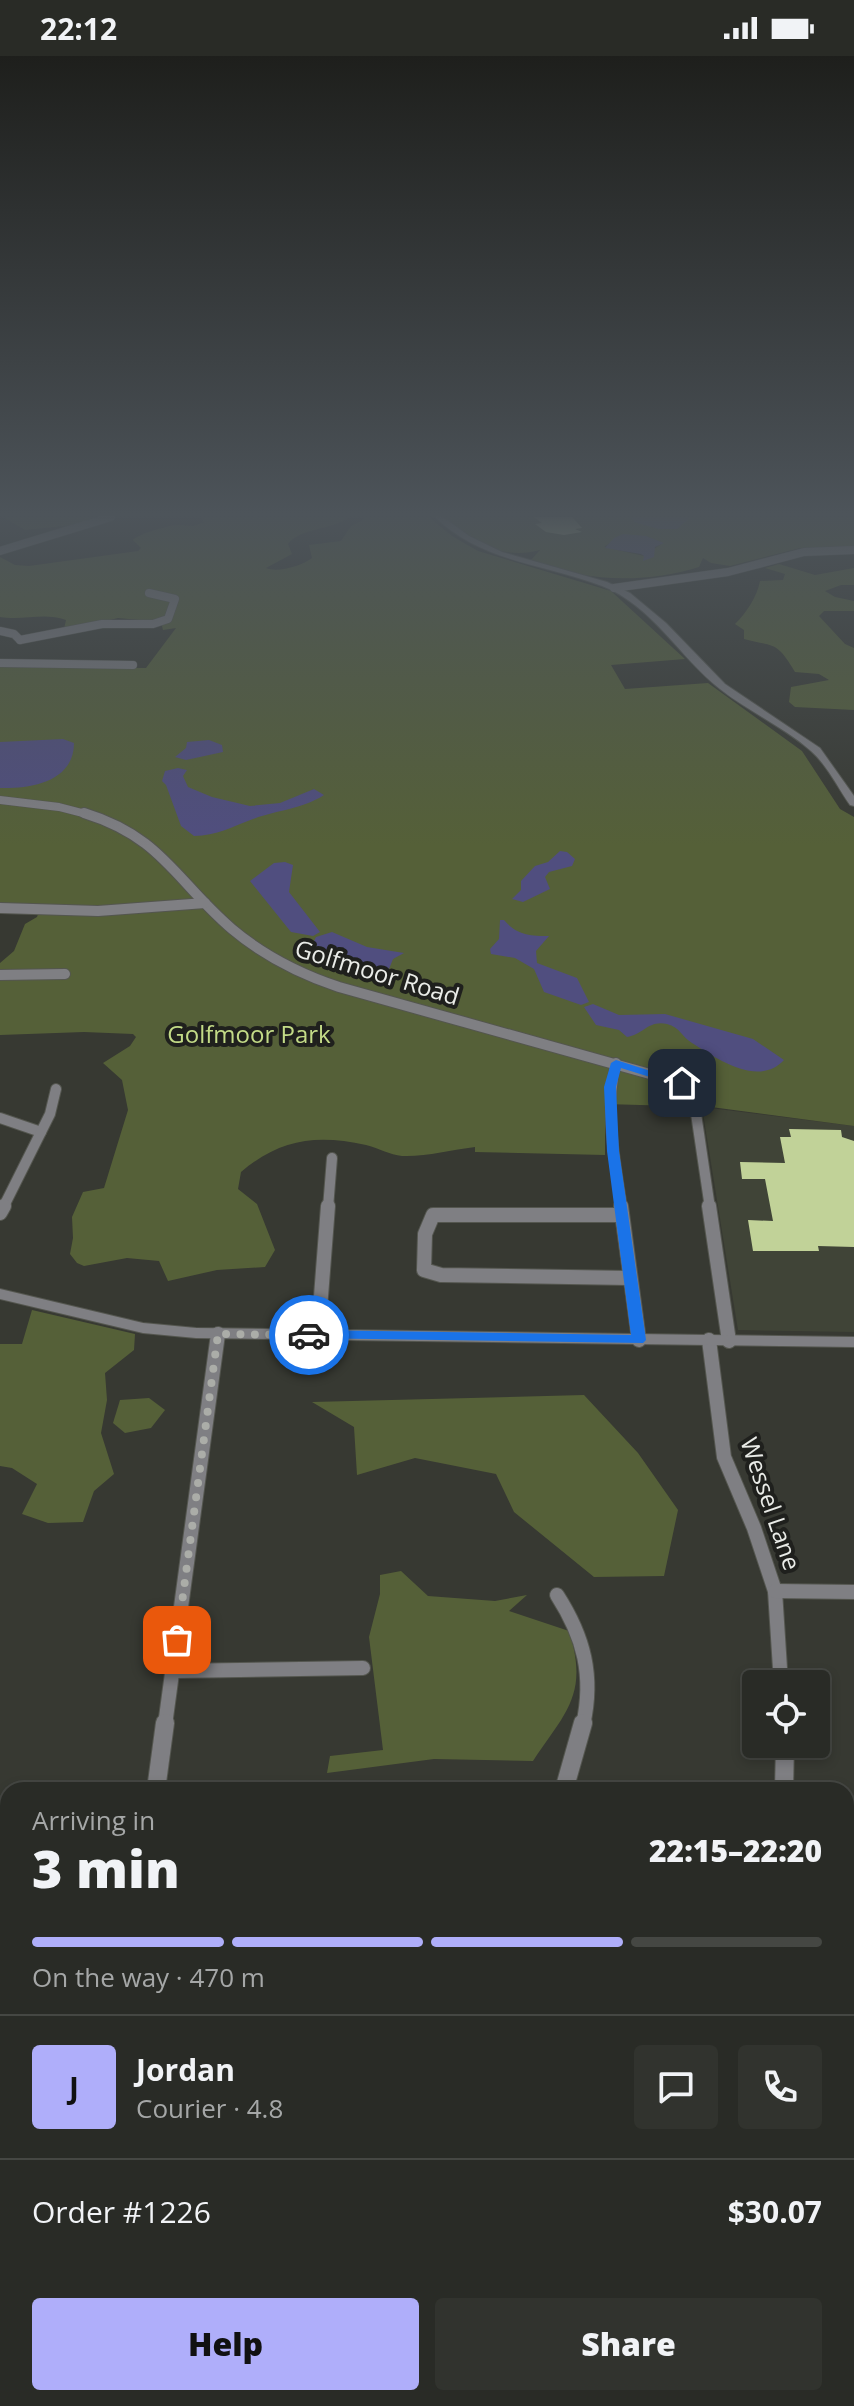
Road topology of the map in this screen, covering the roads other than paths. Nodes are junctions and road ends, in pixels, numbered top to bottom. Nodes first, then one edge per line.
1 (95, 627) edge
2 (664, 627) edge
3 (0, 631) edge
4 (7, 663) edge
5 (133, 665) dead end
6 (0, 800) edge
7 (854, 803) edge
8 (205, 903) junction
9 (0, 908) edge
10 (65, 974) dead end
11 (0, 975) edge
12 (616, 1063) junction
13 (56, 1089) dead end
14 (0, 1118) edge
15 (41, 1132) junction
16 (332, 1158) dead end
17 (0, 1213) edge
18 (622, 1215) junction
19 (629, 1278) junction
20 (0, 1294) edge
21 (218, 1334) junction
22 (318, 1335) junction
23 (639, 1340) junction
24 (709, 1340) junction
25 (729, 1341) junction
26 (854, 1342) edge
27 (775, 1591) junction
28 (854, 1592) edge
29 (557, 1595) dead end
30 (363, 1668) dead end
31 (780, 1670) edge
32 (173, 1671) junction
33 (785, 1758) edge
34 (157, 1782) edge
35 (566, 1782) edge
36 (784, 1782) edge

1 - 3 street
2 - 7 street
4 - 5 street
6 - 8 street, Golfmoor Road
8 - 9 street
8 - 12 street, Golfmoor Road
10 - 11 street
12 - 18 street
12 - 25 street, Golfmoor Road
13 - 15 street
14 - 15 street
15 - 17 street
16 - 22 street
18 - 19 street
18 - 19 street
19 - 23 street
20 - 21 street
21 - 22 street
21 - 32 street
22 - 23 street
23 - 24 street
24 - 25 street
24 - 27 street, Wessel Lane
25 - 26 street
27 - 28 street
27 - 31 street, Wessel Lane
29 - 35 street
30 - 32 street
32 - 34 street
33 - 36 street

